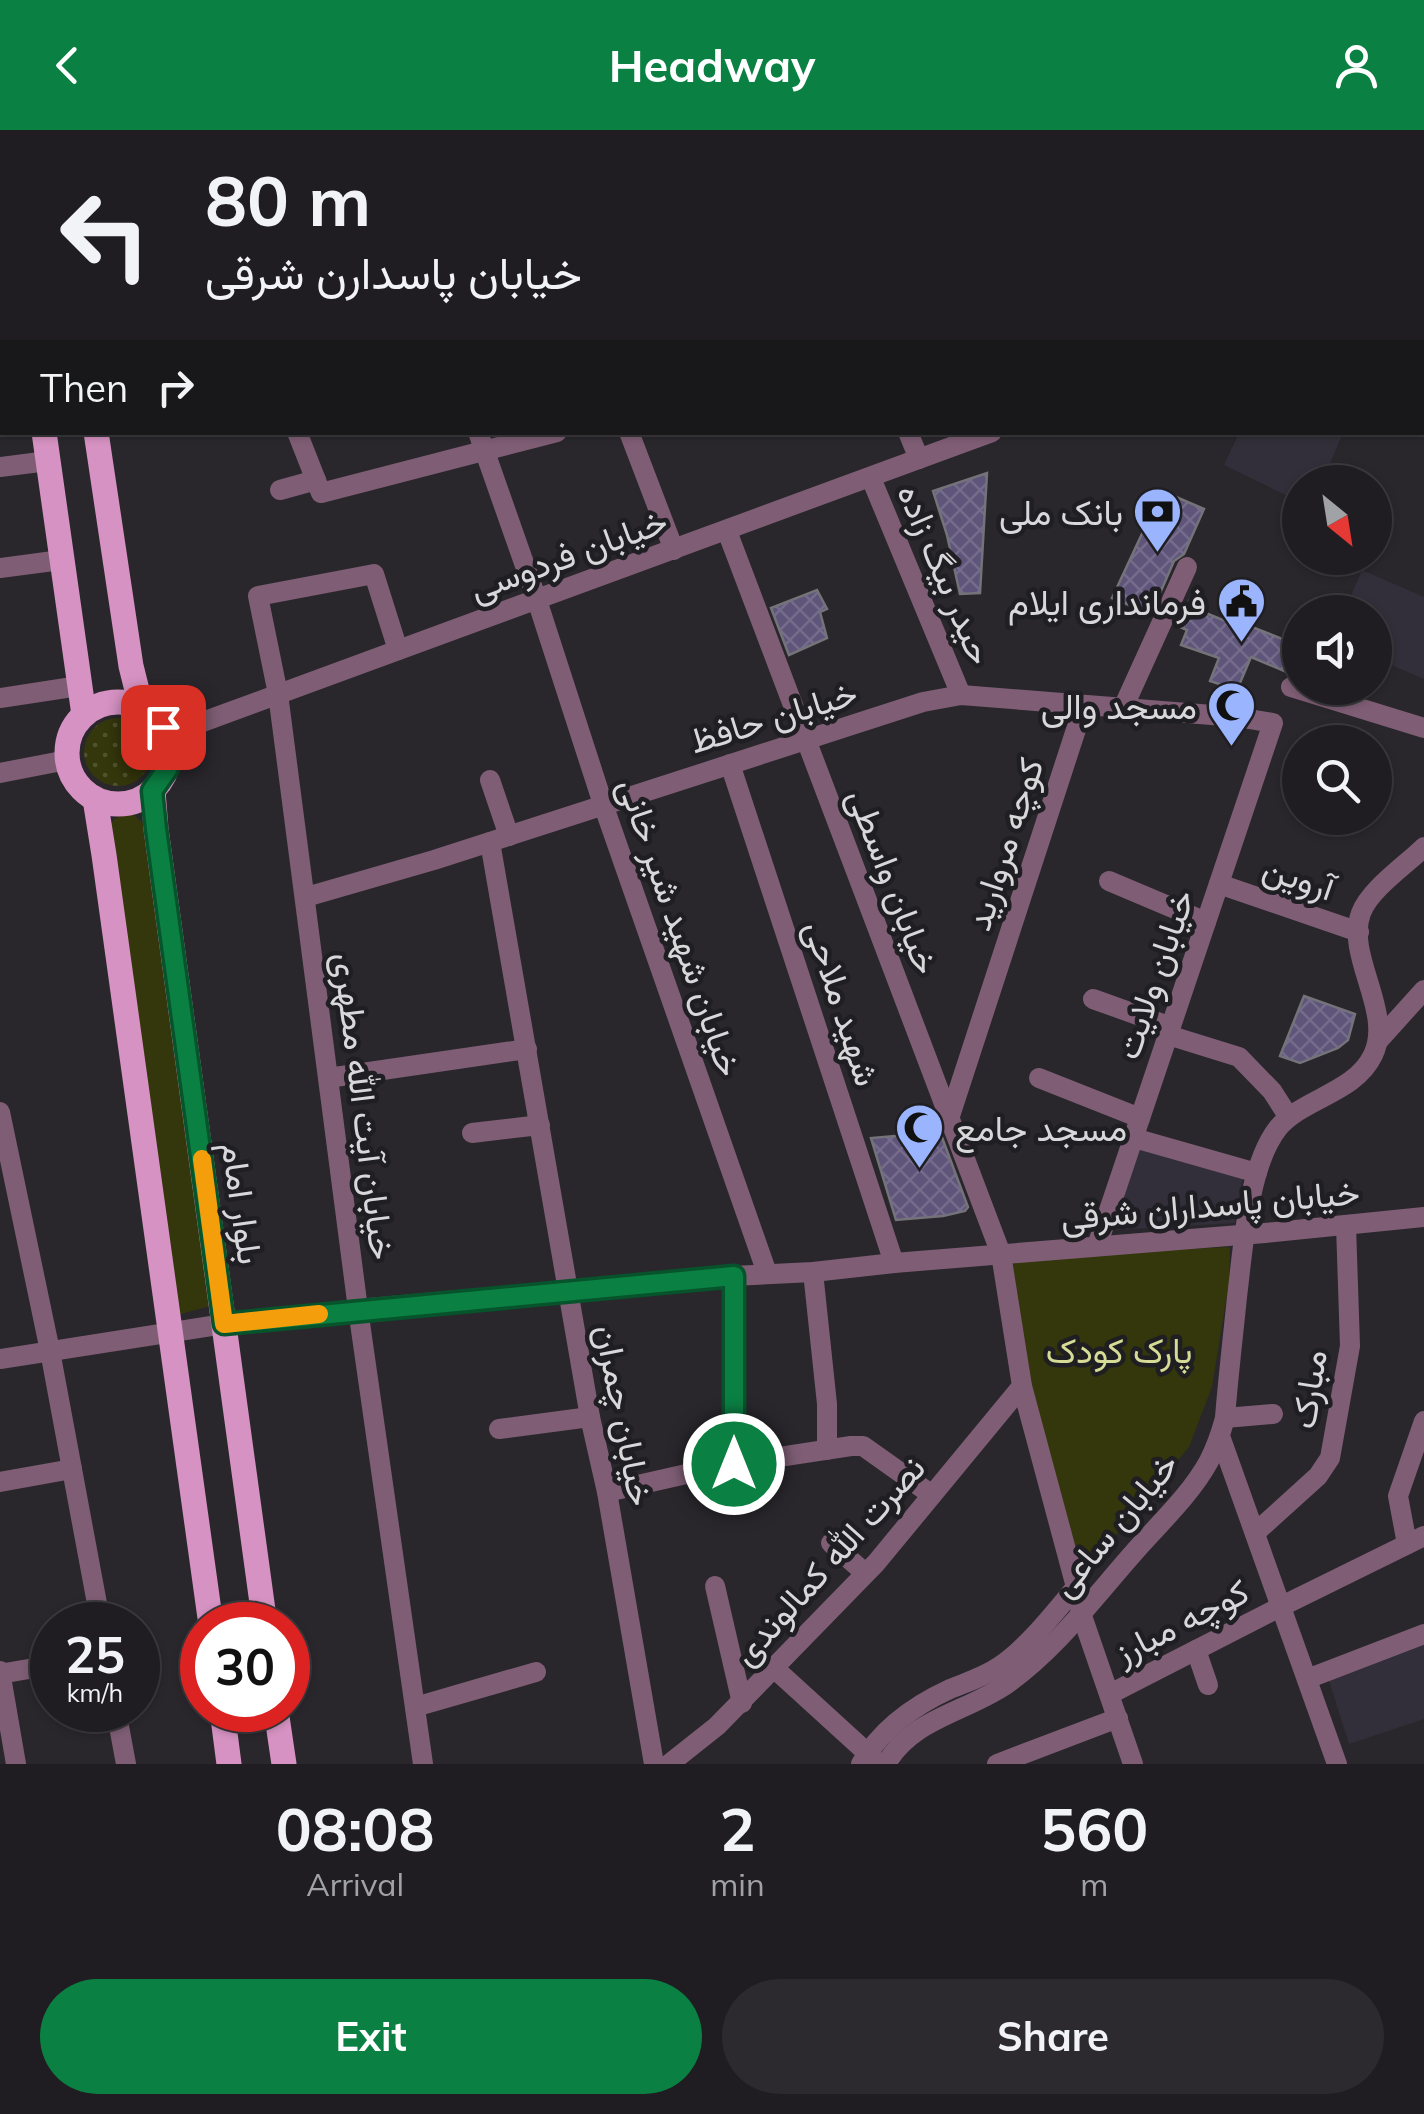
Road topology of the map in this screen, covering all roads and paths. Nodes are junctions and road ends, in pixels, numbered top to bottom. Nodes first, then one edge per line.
1 (44, 435) edge
2 (96, 435) edge
3 (298, 435) edge
4 (532, 435) edge
5 (630, 435) edge
6 (909, 435) edge
7 (984, 435) edge
8 (482, 441) edge
9 (920, 459) junction
10 (48, 460) junction
11 (0, 467) edge
12 (870, 478) junction
13 (316, 480) junction
14 (280, 490) dead end
15 (727, 530) junction
16 (674, 550) junction
17 (61, 560) junction
18 (1187, 566) dead end
19 (0, 568) edge
20 (537, 600) junction
21 (398, 650) junction
22 (79, 686) junction
23 (278, 694) junction
24 (961, 695) junction
25 (0, 698) edge
26 (1084, 704) junction
27 (1350, 705) edge
28 (141, 706) junction
29 (1123, 708) junction
30 (84, 715) junction
31 (1273, 724) joint
32 (1424, 728) edge
33 (167, 736) junction
34 (807, 740) junction
35 (67, 760) junction
36 (730, 764) junction
37 (0, 773) edge
38 (490, 780) dead end
39 (152, 791) junction
40 (94, 799) junction
41 (603, 804) junction
42 (500, 838) junction
43 (1424, 848) edge
44 (1110, 882) dead end
45 (1219, 884) junction
46 (306, 897) junction
47 (1206, 922) junction
48 (1358, 932) junction
49 (1424, 990) edge
50 (1093, 999) dead end
51 (1170, 1031) junction
52 (1378, 1040) junction
53 (527, 1048) junction
54 (328, 1078) junction
55 (1039, 1078) dead end
56 (0, 1112) edge
57 (1288, 1116) junction
58 (949, 1118) junction
59 (540, 1126) junction
60 (1137, 1128) junction
61 (472, 1133) dead end
62 (1257, 1173) junction
63 (10, 1210) edge
64 (1424, 1217) edge
65 (1346, 1225) junction
66 (1245, 1234) junction
67 (1097, 1246) junction
68 (1000, 1254) junction
69 (894, 1263) junction
70 (813, 1272) junction
71 (767, 1273) junction
72 (734, 1276) junction
73 (569, 1290) junction
74 (358, 1309) junction
75 (224, 1324) junction
76 (171, 1332) junction
77 (50, 1352) junction
78 (0, 1359) edge
79 (1022, 1386) junction
80 (1273, 1414) dead end
81 (590, 1417) junction
82 (1424, 1421) edge
83 (1222, 1427) junction
84 (498, 1429) dead end
85 (827, 1450) junction
86 (734, 1464) junction
87 (72, 1468) junction
88 (0, 1482) edge
89 (607, 1492) junction
90 (932, 1495) junction
91 (1255, 1533) junction
92 (1415, 1540) edge
93 (831, 1543) dead end
94 (865, 1573) junction
95 (715, 1586) dead end
96 (1076, 1587) junction
97 (97, 1602) edge
98 (207, 1602) edge
99 (261, 1602) edge
100 (1282, 1606) junction
101 (1080, 1613) junction
102 (1424, 1634) edge
103 (1196, 1650) junction
104 (30, 1668) edge
105 (774, 1668) junction
106 (536, 1672) dead end
107 (0, 1673) edge
108 (1307, 1679) junction
109 (1208, 1685) dead end
110 (1110, 1694) junction
111 (742, 1703) junction
112 (415, 1708) junction
113 (1118, 1718) junction
114 (120, 1732) edge
115 (225, 1732) edge
116 (279, 1732) edge
117 (874, 1761) edge
118 (16, 1764) edge
119 (126, 1764) edge
120 (229, 1764) edge
121 (284, 1764) edge
122 (423, 1764) edge
123 (654, 1764) edge
124 (670, 1764) edge
125 (997, 1764) edge
126 (1134, 1764) edge
127 (1337, 1764) edge

1 - 10 main road
2 - 28 main road
3 - 13 street
4 - 8 street
5 - 16 street
6 - 9 street
7 - 9 street, خیابان فردوسی
8 - 13 street
8 - 20 street, خیابان شهید شیر خانی
9 - 12 street, خیابان فردوسی
10 - 11 street
10 - 17 main road
12 - 15 street, خیابان فردوسی
12 - 24 street, حیدر بیگ زاده
13 - 14 street
15 - 16 street, خیابان فردوسی
15 - 34 street, خیابان واسطی
16 - 20 street, خیابان فردوسی
17 - 19 street
17 - 22 main road
18 - 29 street
20 - 21 street, خیابان فردوسی
20 - 41 street, خیابان شهید شیر خانی
21 - 23 street, خیابان فردوسی
21 - 23 street, خیابان آیت الله مطهری
22 - 25 street
22 - 30 main road
23 - 33 street, خیابان فردوسی
23 - 46 street, خیابان آیت الله مطهری
24 - 26 street, خیابان حافظ
24 - 34 street, خیابان حافظ
26 - 29 street, خیابان حافظ
26 - 58 street, کوچه مروارید
27 - 32 street
28 - 30 main road
28 - 33 main road
29 - 31 street, خیابان حافظ
30 - 35 main road
31 - 45 street, خیابان ولایت
33 - 39 main road
34 - 36 street, خیابان حافظ
34 - 58 street, خیابان واسطی
35 - 37 street
35 - 40 main road
36 - 41 street, خیابان حافظ
36 - 69 street, شهید ملاحی
38 - 42 street, خیابان چمران
39 - 40 main road
39 - 75 main road, بلوار امام
40 - 76 main road
41 - 42 street, خیابان حافظ
41 - 71 street, خیابان شهید شیر خانی
42 - 46 street, خیابان حافظ
42 - 53 street, خیابان چمران
43 - 48 street
44 - 47 street
45 - 47 street, خیابان ولایت
45 - 48 street, آروین
46 - 54 street, خیابان آیت الله مطهری
47 - 51 street, خیابان ولایت
48 - 52 street
49 - 52 street
50 - 51 street
51 - 57 street
51 - 60 street, خیابان ولایت
52 - 57 street
53 - 54 street
53 - 59 street, خیابان چمران
54 - 74 street, خیابان آیت الله مطهری
55 - 60 street
56 - 63 street
57 - 62 street, خیابان ساعی
58 - 68 street, خیابان واسطی
59 - 61 street
59 - 73 street, خیابان چمران
60 - 62 street
60 - 67 street, خیابان ولایت
62 - 66 street, خیابان ساعی
63 - 77 street
64 - 65 street, خیابان پاسداران شرقی
65 - 66 street, خیابان پاسداران شرقی
65 - 91 street, مبارک
66 - 67 street, خیابان پاسداران شرقی
66 - 83 street, خیابان ساعی
67 - 68 street, خیابان پاسداران شرقی
68 - 69 street, خیابان پاسداران شرقی
68 - 79 street, خیابان واسطی
69 - 70 street, خیابان پاسداران شرقی
70 - 71 street, خیابان پاسداران شرقی
70 - 85 street
71 - 72 street, خیابان پاسداران شرقی
72 - 73 street, خیابان پاسداران شرقی
72 - 86 street
73 - 74 street, خیابان پاسداران شرقی
73 - 81 street, خیابان چمران
74 - 75 street, خیابان پاسداران شرقی
74 - 112 street, خیابان آیت الله مطهری
75 - 76 street, خیابان پاسداران شرقی
75 - 99 main road, بلوار امام
76 - 77 street, خیابان پاسداران شرقی
76 - 98 main road
77 - 78 street, خیابان پاسداران شرقی
77 - 87 street
79 - 90 street, نصرت الله کمالوندی
79 - 96 street, خیابان واسطی
80 - 83 street
81 - 84 street
81 - 89 street, خیابان چمران
82 - 92 street
83 - 91 street
83 - 101 street, خیابان ساعی
85 - 86 street
85 - 90 street
86 - 89 street
87 - 88 street
87 - 97 street
89 - 123 street, خیابان چمران
90 - 94 street, نصرت الله کمالوندی
91 - 100 street
92 - 100 street, کوچه مبارز
93 - 94 street
94 - 105 street, نصرت الله کمالوندی
95 - 111 street
96 - 101 street, خیابان واسطی
96 - 117 street, خیابان ساعی
100 - 103 street, کوچه مبارز
100 - 108 street
101 - 110 street, خیابان واسطی
101 - 117 street, خیابان ساعی
102 - 108 street
103 - 109 street
103 - 110 street, کوچه مبارز
104 - 107 street
105 - 111 street, نصرت الله کمالوندی
105 - 117 street
106 - 112 street
107 - 118 street
108 - 127 street
110 - 113 street, خیابان واسطی
111 - 124 street, نصرت الله کمالوندی
112 - 122 street, خیابان آیت الله مطهری
113 - 125 street
113 - 126 street, خیابان واسطی
114 - 119 street
115 - 120 main road
116 - 121 main road

